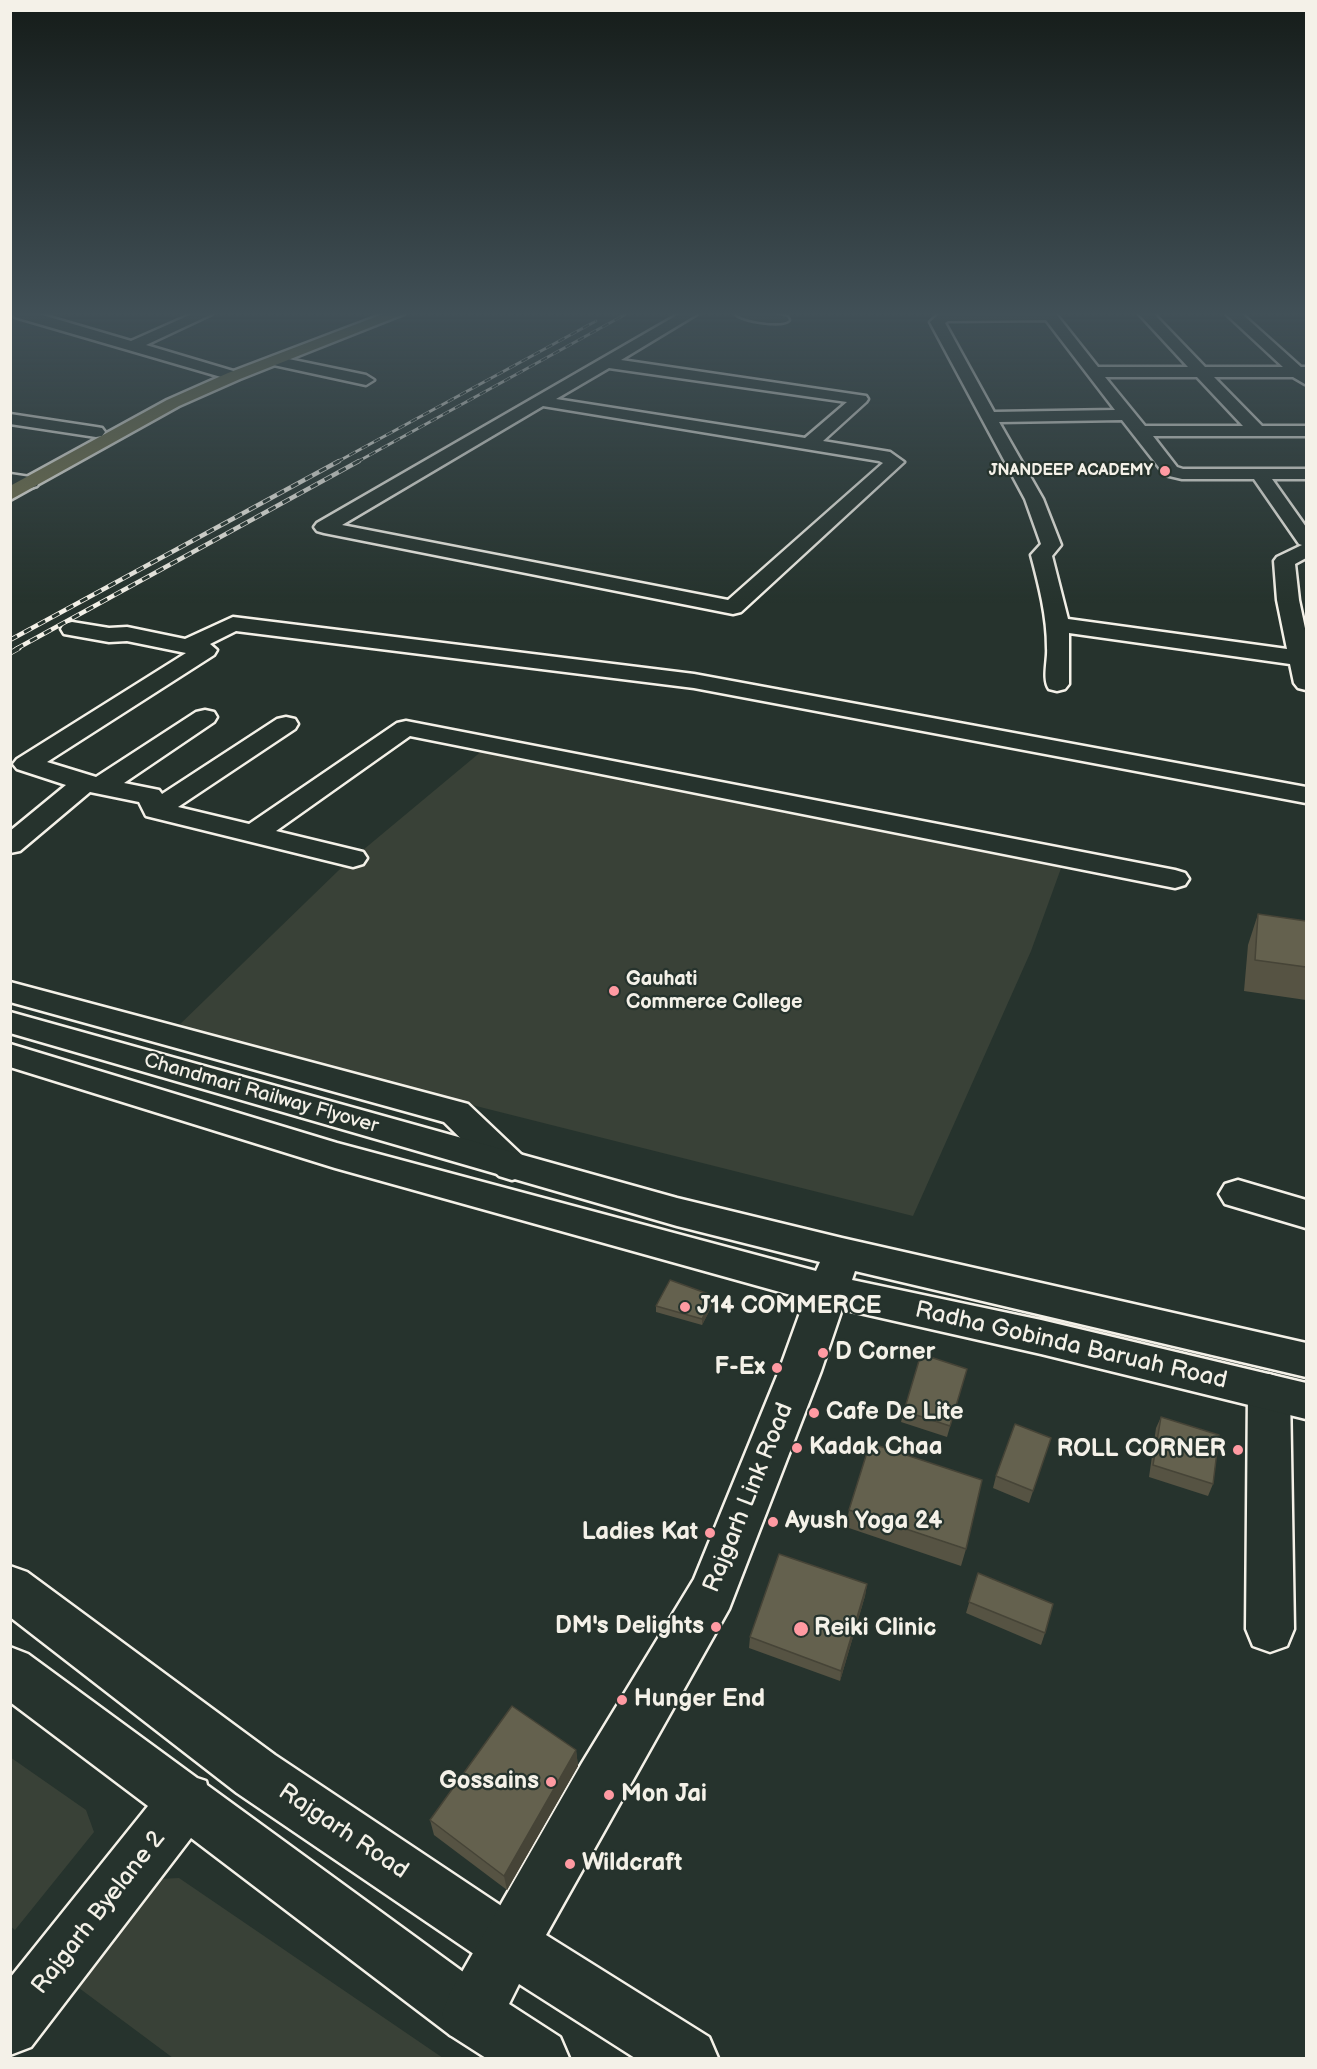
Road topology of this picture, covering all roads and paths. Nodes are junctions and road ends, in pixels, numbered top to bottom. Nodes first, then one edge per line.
1 (146, 411) edge
2 (158, 411) edge
3 (524, 411) edge
4 (600, 411) edge
5 (847, 411) edge
6 (986, 411) edge
7 (1121, 411) edge
8 (1238, 411) edge
9 (1125, 416) junction
10 (990, 417) junction
11 (10, 418) edge
12 (1140, 430) junction
13 (1257, 431) junction
14 (1306, 431) edge
15 (96, 432) junction
16 (809, 444) junction
17 (1259, 474) junction
18 (1306, 474) edge
19 (15, 483) edge
20 (1306, 540) edge
21 (1306, 550) edge
22 (1298, 610) edge
23 (1059, 625) junction
24 (72, 629) dead end
25 (188, 646) junction
26 (1305, 658) edge
27 (1306, 683) edge
28 (1057, 684) dead end
29 (205, 717) dead end
30 (286, 724) dead end
31 (93, 785) junction
32 (1306, 795) edge
33 (156, 810) junction
34 (253, 834) junction
35 (10, 845) edge
36 (353, 858) dead end
37 (1175, 879) dead end
38 (10, 992) edge
39 (10, 1022) edge
40 (10, 1055) edge
41 (512, 1167) junction
42 (1238, 1194) dead end
43 (488, 1197) joint
44 (599, 1209) junction
45 (1306, 1214) edge
46 (835, 1272) junction
47 (1306, 1360) edge
48 (1288, 1397) edge
49 (10, 1588) edge
50 (1270, 1629) dead end
51 (10, 1671) edge
52 (187, 1800) junction
53 (510, 1945) junction
54 (471, 2014) junction
55 (10, 2026) edge
56 (539, 2058) edge
57 (688, 2058) edge

1 - 15 main road
2 - 19 main road
3 - 16 street
4 - 16 street
5 - 16 street
6 - 10 street
7 - 9 street
8 - 13 street
9 - 10 street
9 - 12 street
10 - 23 street
11 - 15 street
12 - 13 street
12 - 17 street
13 - 14 street
15 - 19 main road
17 - 18 street
17 - 20 street
21 - 22 street
22 - 26 street
23 - 26 street
23 - 28 street
24 - 25 street
25 - 31 street
25 - 32 street
26 - 27 street
29 - 31 street
30 - 33 street
31 - 33 street
31 - 35 street
33 - 34 street
34 - 36 street
34 - 37 street
38 - 41 street
39 - 41 street, Chandmari Railway Flyover
40 - 43 street, Chandmari Railway Flyover
41 - 44 street, Radha Gobinda Baruah Road
42 - 45 street
43 - 44 street, Radha Gobinda Baruah Road
44 - 46 street, Radha Gobinda Baruah Road
46 - 47 street, Radha Gobinda Baruah Road
46 - 48 street, Radha Gobinda Baruah Road
46 - 53 street, Rajgarh Link Road
48 - 50 street
49 - 53 street, Rajgarh Road
51 - 52 street
52 - 54 street
52 - 55 street, Rajgarh Byelane 2
53 - 54 street, Rajgarh Link Road
53 - 57 street, Rajgarh Road
54 - 56 street

